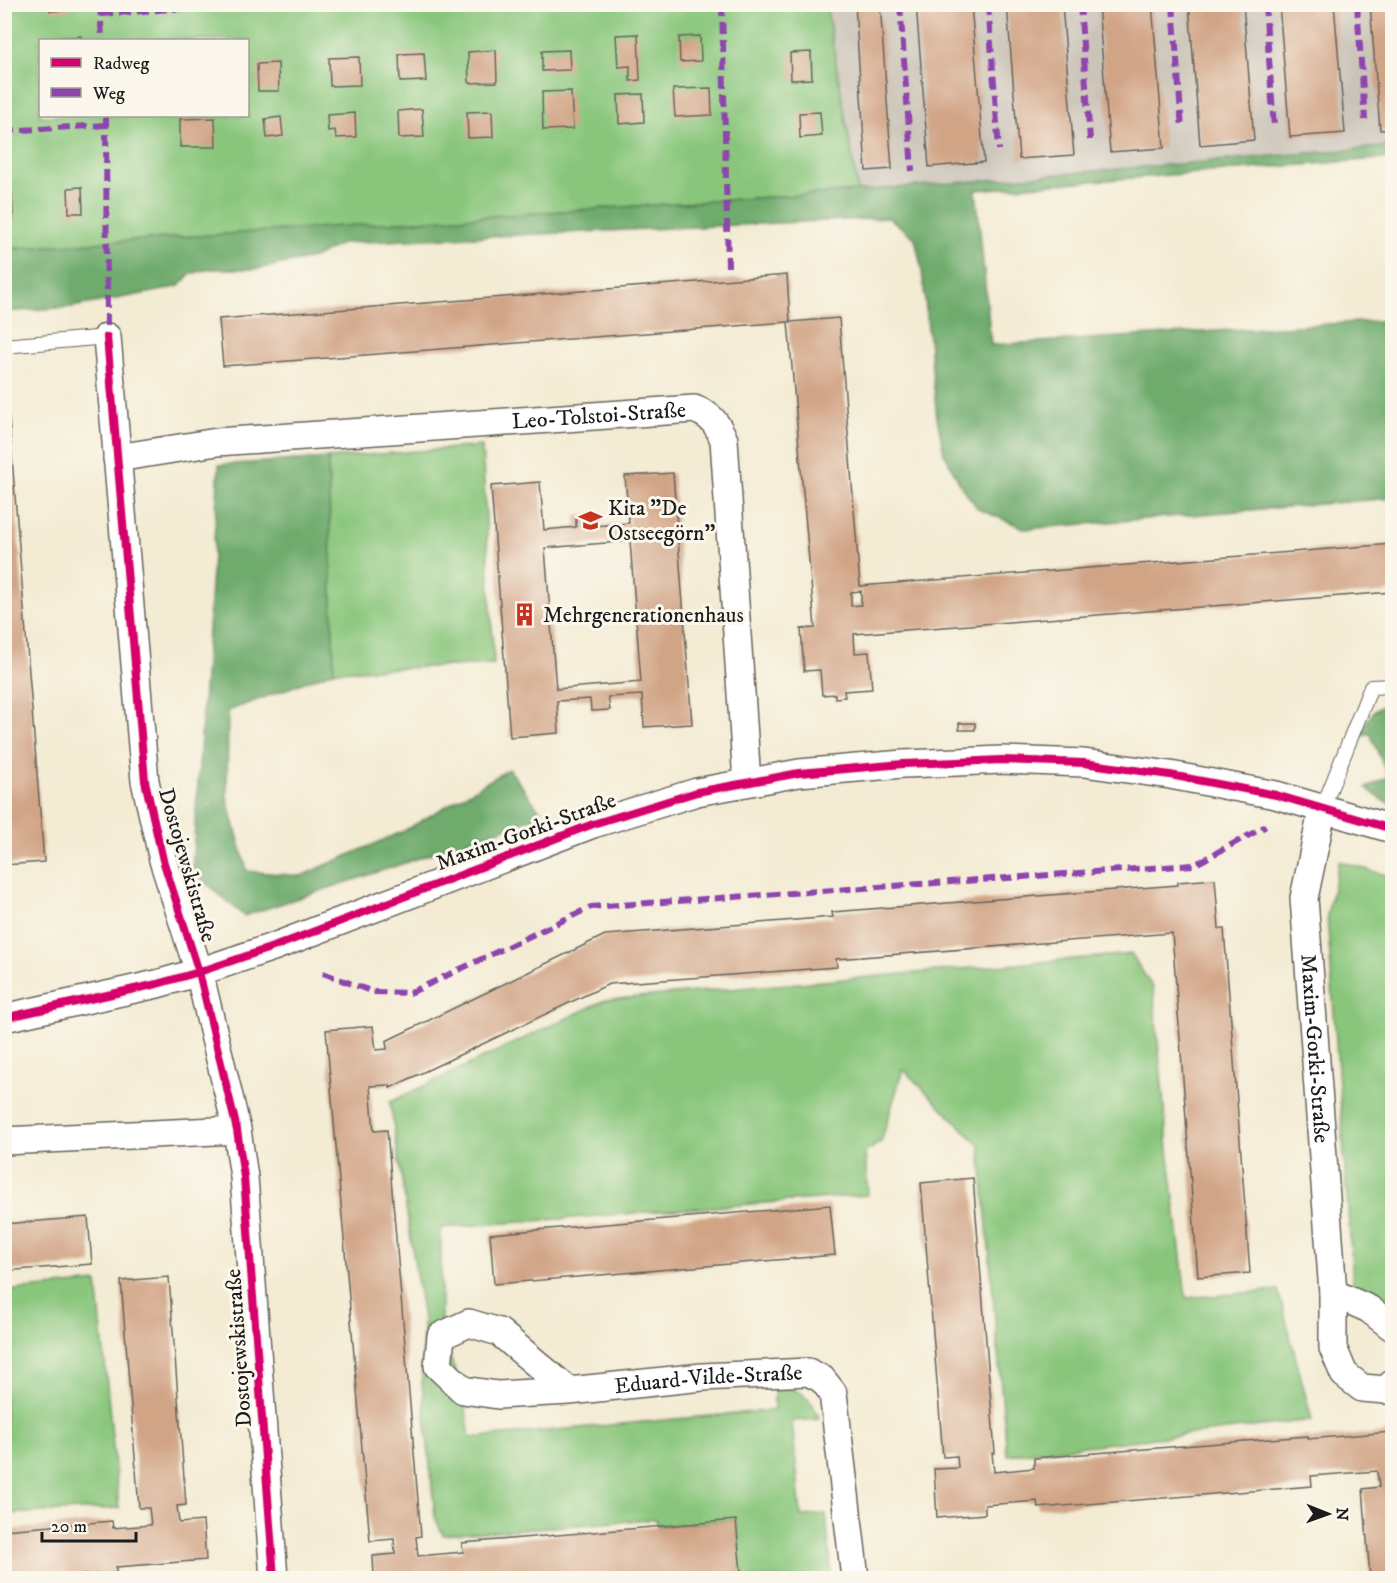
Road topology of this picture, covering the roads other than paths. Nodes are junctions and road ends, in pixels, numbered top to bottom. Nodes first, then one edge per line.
1 (107, 337) joint
2 (4, 346) edge
3 (117, 458) junction
4 (1392, 686) edge
5 (747, 782) junction
6 (1323, 807) junction
7 (1392, 829) edge
8 (199, 972) junction
9 (4, 1018) edge
10 (237, 1130) junction
11 (4, 1141) edge
12 (1333, 1293) junction
13 (1392, 1327) edge
14 (1392, 1384) edge
15 (569, 1391) dead end
16 (274, 1578) edge
17 (855, 1578) edge

1 - 2 lane
1 - 3 street, Dostojewskistraße
3 - 5 street, Leo-Tolstoi-Straße
3 - 8 street, Dostojewskistraße
4 - 6 lane
5 - 6 street, Maxim-Gorki-Straße
5 - 8 street, Maxim-Gorki-Straße
6 - 7 street, Maxim-Gorki-Straße
6 - 12 street, Maxim-Gorki-Straße
8 - 9 street, Maxim-Gorki-Straße
8 - 10 street, Dostojewskistraße
10 - 11 street
10 - 16 street, Dostojewskistraße
12 - 13 street
12 - 14 street, Maxim-Gorki-Straße
15 - 17 street, Eduard-Vilde-Straße

